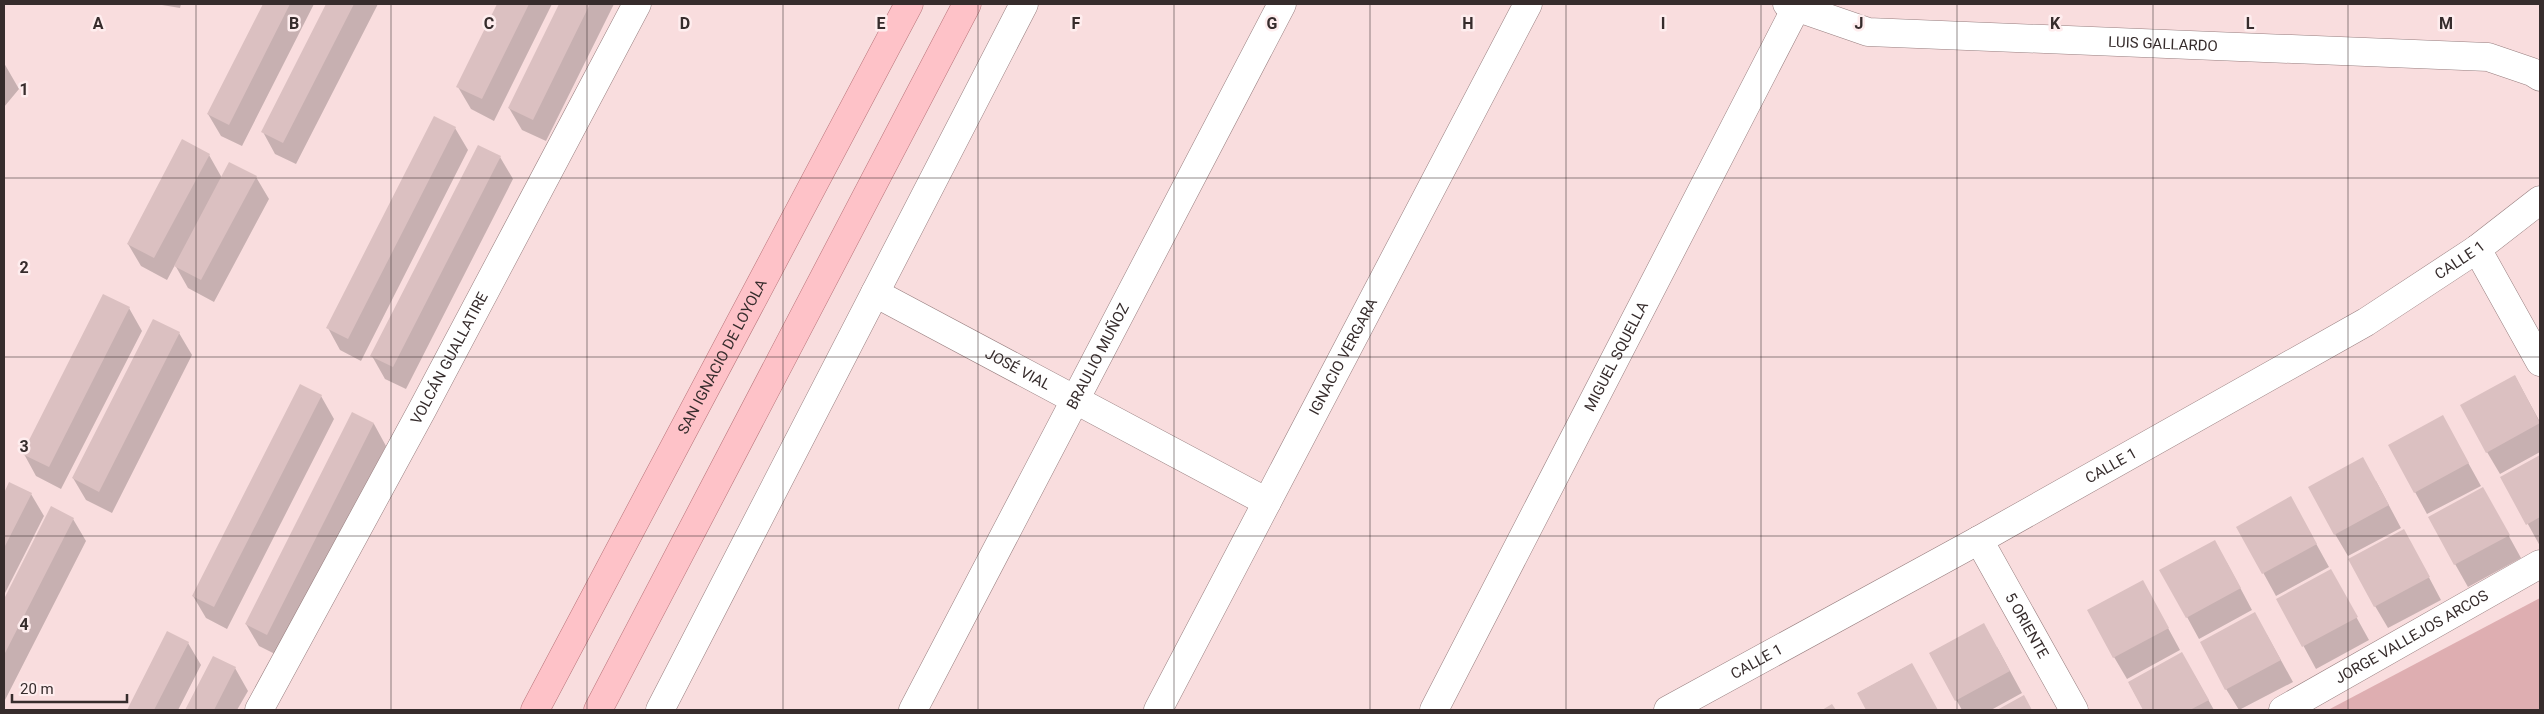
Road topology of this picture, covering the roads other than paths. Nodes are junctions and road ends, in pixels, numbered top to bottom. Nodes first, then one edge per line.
1 (637, 4) edge
2 (909, 4) edge
3 (967, 4) edge
4 (1024, 4) edge
5 (1282, 4) edge
6 (1528, 4) edge
7 (1794, 5) edge
8 (2540, 77) edge
9 (2540, 200) edge
10 (2477, 250) junction
11 (875, 292) junction
12 (2540, 362) edge
13 (1076, 400) junction
14 (1268, 502) junction
15 (1979, 540) junction
16 (2540, 564) edge
17 (1705, 702) edge
18 (259, 710) edge
19 (535, 710) edge
20 (598, 710) edge
21 (660, 710) edge
22 (913, 710) edge
23 (1158, 710) edge
24 (1434, 710) edge
25 (1668, 710) edge
26 (2074, 710) edge
27 (2283, 710) edge

1 - 18 street, VOLCÁN GUALLATIRE
2 - 19 main road, SAN IGNACIO DE LOYOLA
3 - 20 main road
4 - 11 street
5 - 13 street, BRAULIO MUÑOZ
6 - 14 street, IGNACIO VERGARA
7 - 8 street, LUIS GALLARDO
7 - 24 street, MIGUEL SQUELLA
9 - 10 street, CALLE 1
10 - 12 street
10 - 15 street, CALLE 1
11 - 13 street, JOSÉ VIAL
11 - 21 street
13 - 14 street, JOSÉ VIAL
13 - 22 street, BRAULIO MUÑOZ
14 - 23 street, IGNACIO VERGARA
15 - 17 street, CALLE 1
15 - 26 street, 5 ORIENTE
16 - 27 street, JORGE VALLEJOS ARCOS
17 - 25 street, CALLE 1

